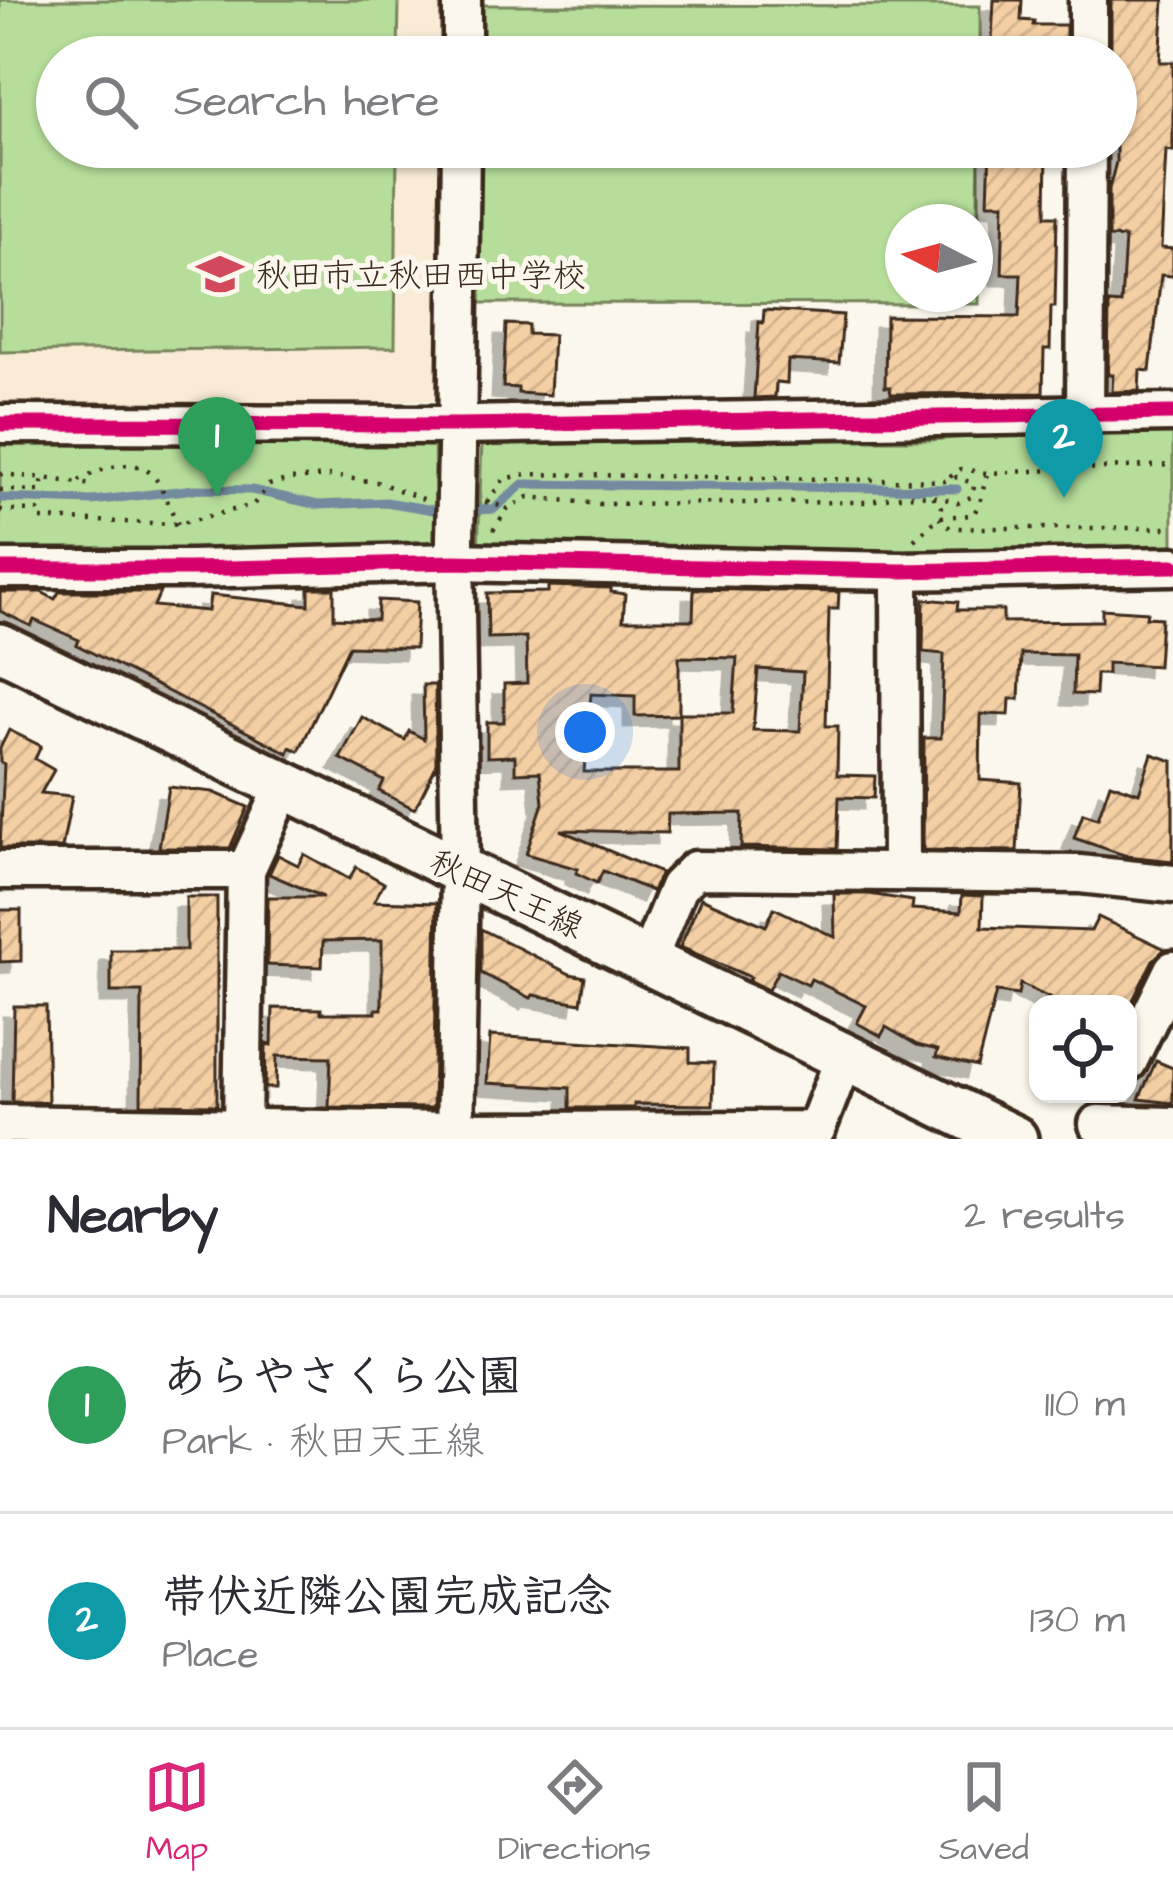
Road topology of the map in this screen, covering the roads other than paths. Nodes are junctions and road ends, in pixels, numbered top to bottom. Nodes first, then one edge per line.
1 (462, 0) edge
2 (1088, 0) edge
3 (462, 36) edge
4 (1088, 36) edge
5 (461, 168) edge
6 (1087, 168) edge
7 (1085, 413) junction
8 (1173, 413) edge
9 (0, 424) edge
10 (457, 437) junction
11 (454, 551) junction
12 (902, 560) junction
13 (1173, 566) edge
14 (0, 569) edge
15 (0, 646) edge
16 (285, 785) junction
17 (0, 870) edge
18 (246, 870) junction
19 (460, 871) junction
20 (901, 872) junction
21 (1173, 884) edge
22 (648, 960) junction
23 (1173, 970) edge
24 (1137, 1044) edge
25 (844, 1058) junction
26 (1100, 1119) edge
27 (1173, 1126) edge
28 (242, 1127) junction
29 (2, 1129) edge
30 (280, 1132) edge
31 (193, 1133) edge
32 (455, 1135) edge
33 (1014, 1139) edge

1 - 3 street
2 - 4 street
5 - 10 street
6 - 7 street
7 - 8 street
7 - 10 street
9 - 10 street
10 - 11 street, bridge
11 - 12 street
11 - 14 street
11 - 19 street
12 - 13 street
12 - 20 street
15 - 16 main road, 秋田天王線
16 - 18 street
16 - 19 main road, 秋田天王線
17 - 18 street
18 - 28 street
19 - 22 main road, 秋田天王線
19 - 32 street
20 - 21 street
20 - 22 street
22 - 25 main road, 秋田天王線
23 - 24 street
25 - 32 street
25 - 33 main road, 秋田天王線
26 - 27 street
28 - 30 street
28 - 31 street
29 - 31 street
30 - 32 street

